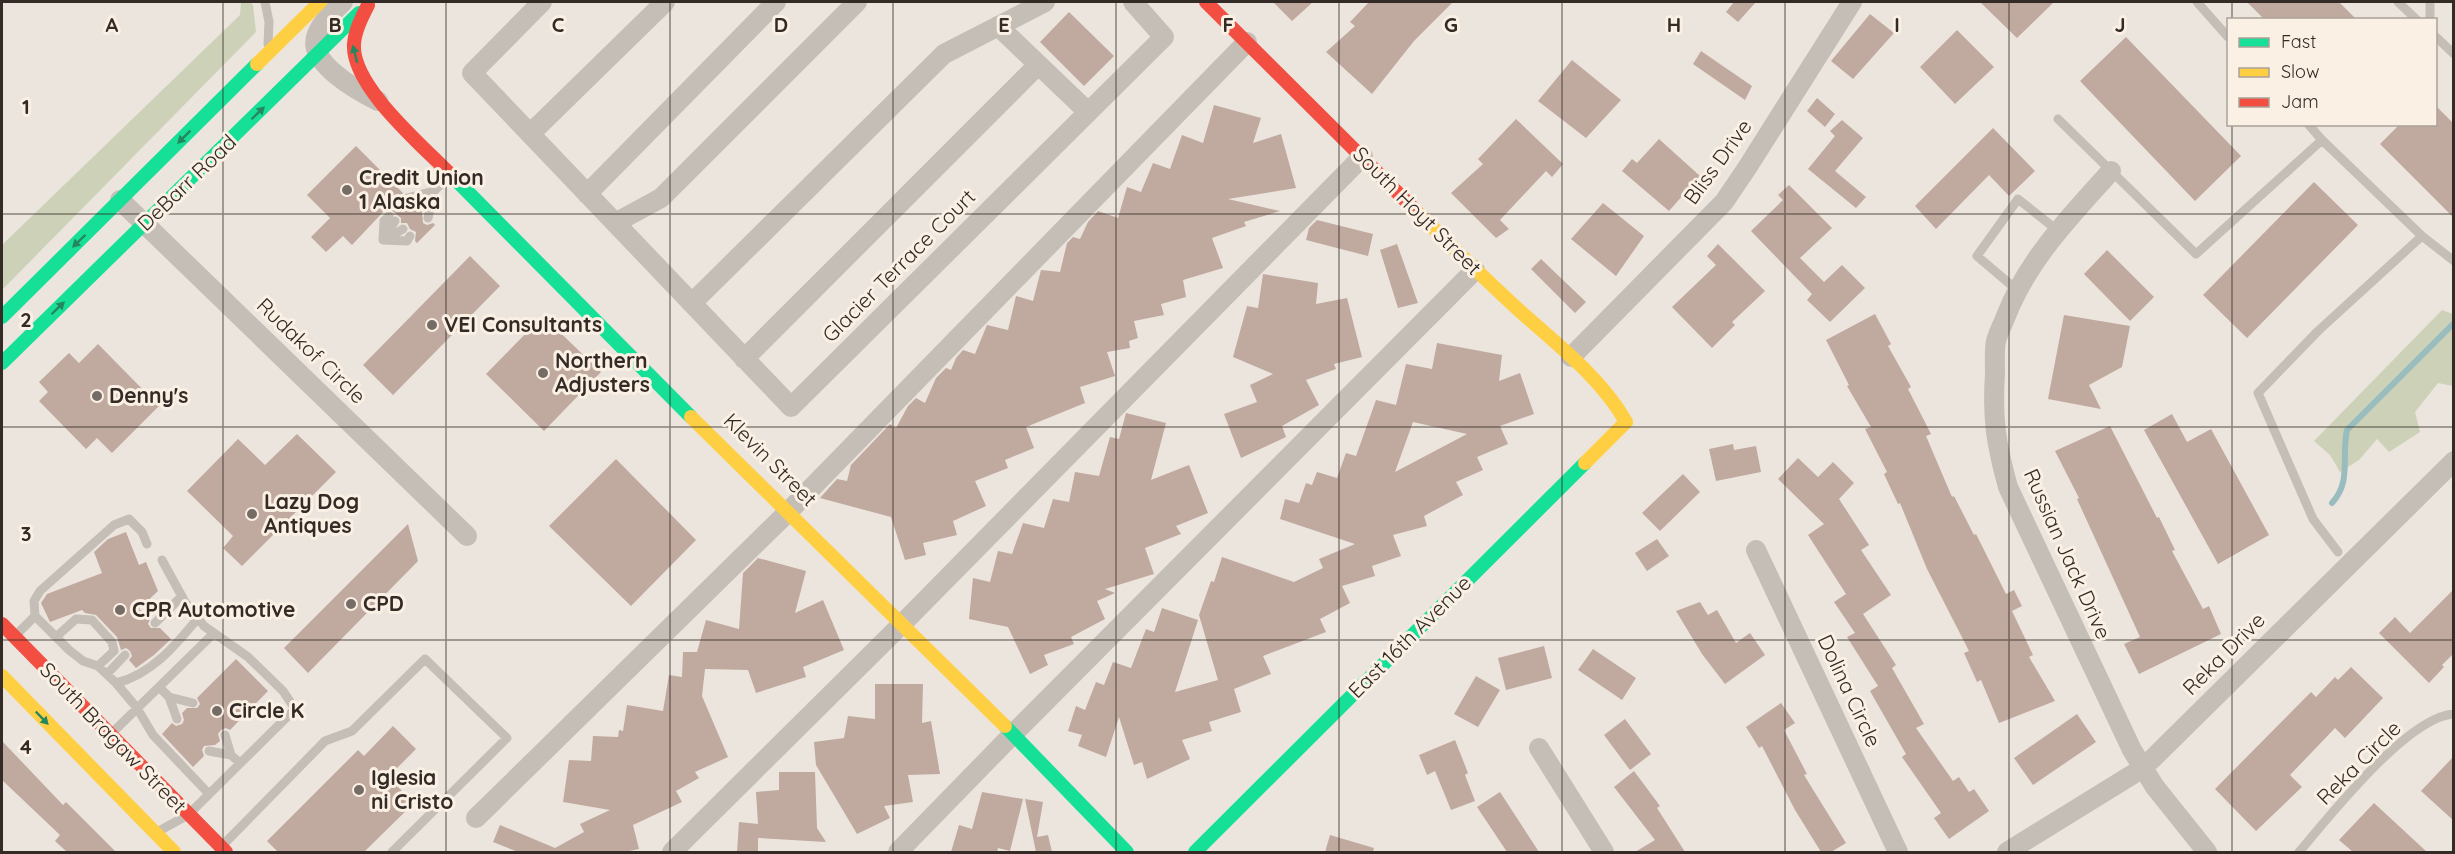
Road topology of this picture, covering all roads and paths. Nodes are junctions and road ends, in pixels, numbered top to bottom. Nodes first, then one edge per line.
1 (266, 2) edge
2 (320, 2) edge
3 (344, 2) edge
4 (542, 2) edge
5 (665, 2) edge
6 (776, 2) edge
7 (857, 2) edge
8 (1045, 2) edge
9 (1133, 2) edge
10 (1206, 2) edge
11 (1852, 2) edge
12 (2197, 2) edge
13 (2398, 2) edge
14 (2430, 2) edge
15 (369, 3) edge
16 (2415, 18) edge
17 (2430, 18) edge
18 (998, 26) junction
19 (2227, 35) edge
20 (2437, 38) edge
21 (1247, 42) junction
22 (2454, 54) edge
23 (318, 55) junction
24 (260, 62) junction
25 (1038, 65) junction
26 (378, 101) junction
27 (1088, 112) junction
28 (2058, 119) dead end
29 (2310, 126) edge
30 (530, 134) junction
31 (2322, 140) junction
32 (1363, 156) junction
33 (2111, 171) junction
34 (451, 174) junction
35 (434, 191) junction
36 (587, 194) junction
37 (120, 200) junction
38 (410, 200) dead end
39 (425, 215) dead end
40 (392, 218) dead end
41 (615, 223) junction
42 (145, 224) junction
43 (2057, 230) junction
44 (407, 233) dead end
45 (2422, 236) junction
46 (2454, 261) edge
47 (1475, 270) junction
48 (2017, 290) junction
49 (692, 303) junction
50 (2, 316) edge
51 (1571, 357) junction
52 (744, 359) junction
53 (2, 363) edge
54 (1626, 422) joint
55 (2454, 461) edge
56 (788, 512) junction
57 (467, 536) dead end
58 (147, 544) dead end
59 (1756, 550) dead end
60 (2338, 552) dead end
61 (162, 560) dead end
62 (182, 596) junction
63 (35, 615) junction
64 (198, 618) junction
65 (155, 623) dead end
66 (2, 624) edge
67 (902, 624) junction
68 (213, 634) junction
69 (14, 637) junction
70 (57, 637) junction
71 (125, 655) dead end
72 (98, 666) junction
73 (107, 674) junction
74 (2, 676) edge
75 (116, 683) junction
76 (159, 687) junction
77 (169, 697) junction
78 (193, 703) dead end
79 (137, 708) junction
80 (2454, 714) edge
81 (177, 719) dead end
82 (1012, 734) junction
83 (110, 735) junction
84 (225, 735) dead end
85 (1539, 748) dead end
86 (209, 751) dead end
87 (231, 755) junction
88 (240, 763) junction
89 (2143, 768) junction
90 (209, 794) junction
91 (188, 815) junction
92 (476, 818) dead end
93 (154, 833) junction
94 (220, 851) edge
95 (174, 852) edge
96 (392, 852) edge
97 (672, 852) edge
98 (898, 852) edge
99 (1127, 852) edge
100 (1195, 852) edge
101 (1604, 852) edge
102 (1898, 852) edge
103 (2007, 852) edge
104 (2207, 852) edge
105 (2300, 852) edge

1 - 24 lane
2 - 24 street, DeBarr Road
3 - 23 street
4 - 30 street, Glacier Terrace Court
5 - 30 street
6 - 36 street
7 - 41 street
8 - 18 street
9 - 27 street, Glacier Terrace Court
10 - 21 street, South Hoyt Street
11 - 51 street, Bliss Drive
12 - 19 lane
13 - 16 lane
14 - 17 lane
15 - 23 street, DeBarr Road
26 -> 15 street, Klevin Street
18 - 25 street
18 - 49 street
20 - 22 lane
21 - 32 street, South Hoyt Street
21 - 56 street
23 - 26 street, Klevin Street
42 -> 23 street, DeBarr Road
24 -> 37 street, DeBarr Road
25 - 27 street
25 - 52 street, Glacier Terrace Court
26 - 34 street, Klevin Street
27 - 52 street, Glacier Terrace Court
28 - 33 lane
29 - 31 lane
30 - 36 street, Glacier Terrace Court
31 - 33 lane
31 - 45 lane
32 - 47 street, South Hoyt Street
32 - 67 street
33 - 43 street, Russian Jack Drive
34 - 35 lane
34 - 56 street, Klevin Street
35 - 38 lane
35 - 39 lane
36 - 41 street, Glacier Terrace Court
37 - 42 street, Rudakof Circle
37 -> 50 street, DeBarr Road
40 - 44 lane
41 - 49 street, Glacier Terrace Court
53 -> 42 street, DeBarr Road
42 - 57 street, Rudakof Circle
43 - 48 street, Russian Jack Drive
43 - 48 lane
45 - 46 lane
45 - 60 lane
47 - 51 street, South Hoyt Street
47 - 82 street
48 - 89 street, Russian Jack Drive
49 - 52 street, Glacier Terrace Court
51 - 54 street, South Hoyt Street
54 - 100 street, East 16th Avenue
55 - 89 street, Reka Drive
56 - 67 street, Klevin Street
56 - 92 street
58 - 63 lane
59 - 102 street, Dolina Circle
61 - 62 lane
62 - 64 lane
62 - 65 lane
63 - 69 lane
63 - 70 lane
64 - 68 lane
64 - 75 lane
66 - 69 street, South Bragaw Street
67 - 82 street, Klevin Street
67 - 97 street
68 - 76 lane
68 - 88 lane
69 - 83 street, South Bragaw Street
70 - 72 lane
70 - 72 lane
71 - 73 lane
72 - 73 lane
73 - 75 lane
74 -> 93 street, South Bragaw Street
75 - 79 lane
76 - 77 lane
76 - 79 lane
77 - 78 lane
77 - 81 lane
79 - 83 lane
79 - 90 lane
80 - 105 lane, Reka Circle
82 - 98 street
82 - 99 street, Klevin Street
83 - 91 street, South Bragaw Street
84 - 87 lane
85 - 101 street
86 - 87 lane
87 - 88 lane
88 - 90 lane
89 - 103 street, Reka Drive
89 - 104 street, Russian Jack Drive
90 - 91 lane
91 - 93 lane
91 - 94 street, South Bragaw Street
93 - 95 street, South Bragaw Street
94 - 96 lane

